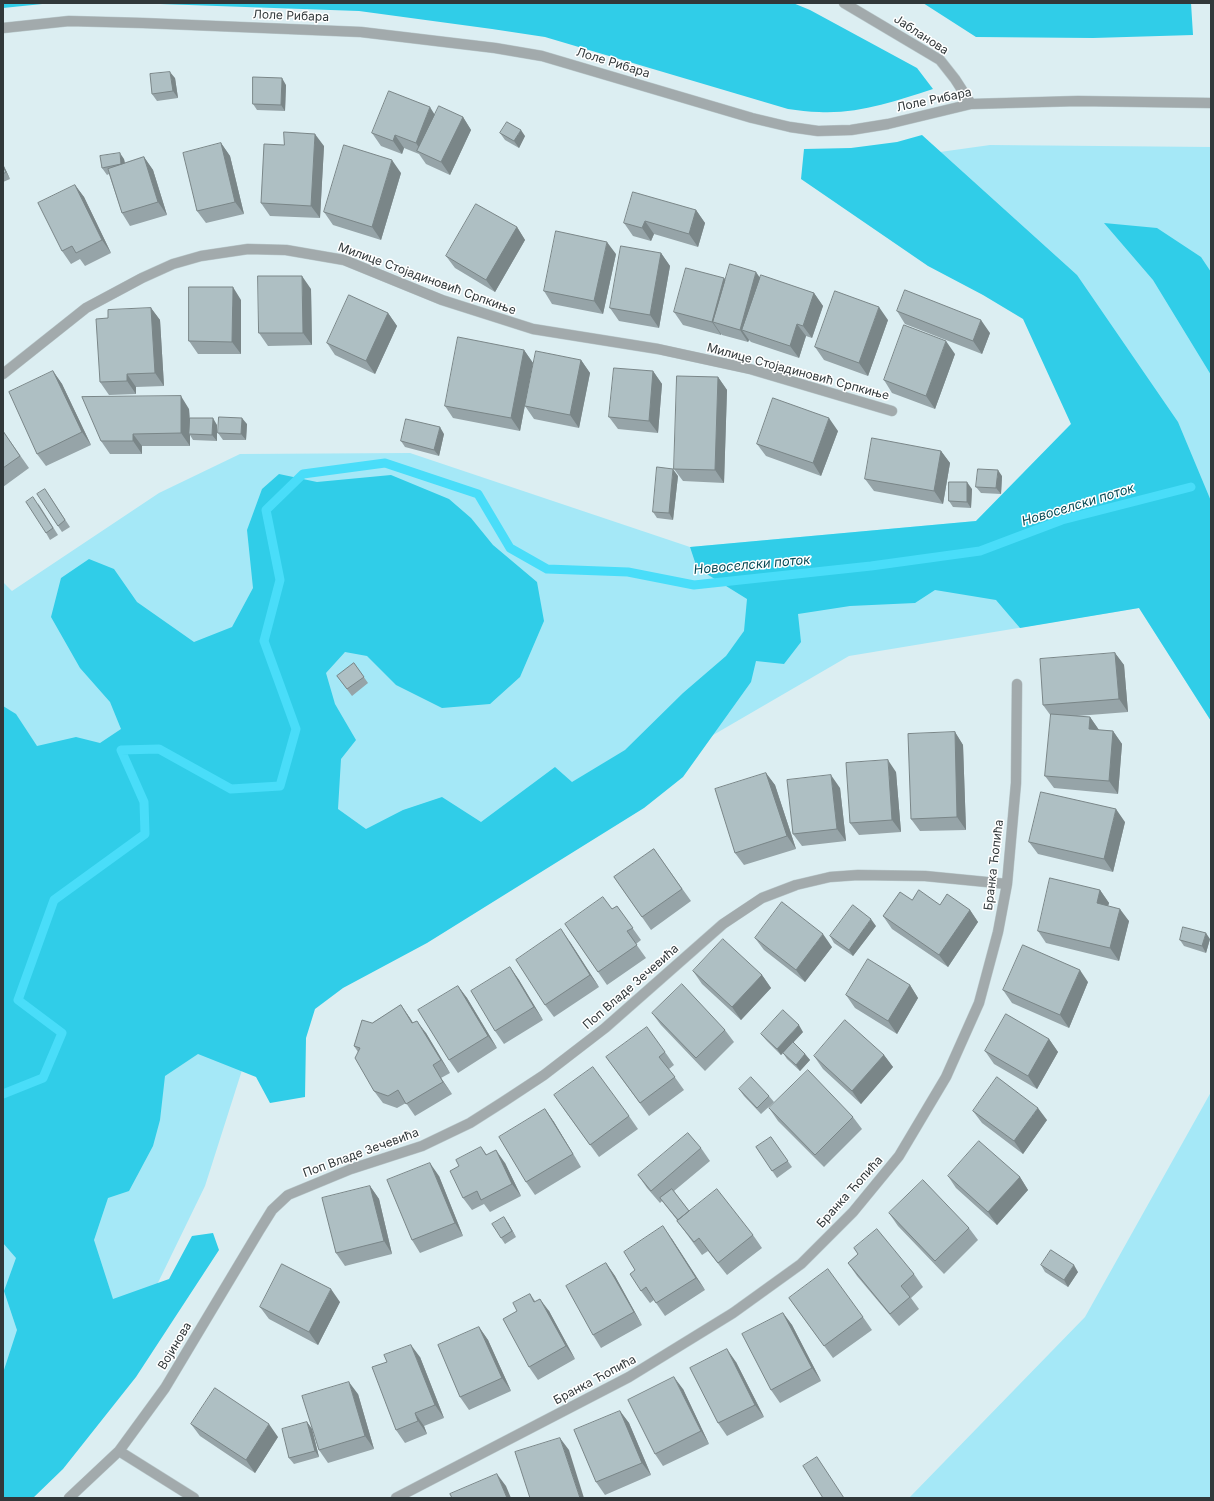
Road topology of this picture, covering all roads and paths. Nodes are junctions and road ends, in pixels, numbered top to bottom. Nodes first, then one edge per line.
1 (844, 3) edge
2 (3, 28) edge
3 (1211, 103) edge
4 (971, 104) junction
5 (3, 374) edge
6 (892, 411) dead end
7 (1017, 684) dead end
8 (1007, 884) junction
9 (288, 1195) joint
10 (119, 1451) junction
11 (69, 1498) edge
12 (194, 1498) edge
13 (396, 1498) edge

1 - 4 street, Јабланова
2 - 4 street, Лоле Рибара
3 - 4 street, Лоле Рибара
5 - 6 street, Милице Стојадиновић Српкиње
7 - 8 street, Бранка Ћопића
8 - 9 street, Поп Владе Зечевића
8 - 13 street, Бранка Ћопића
9 - 10 street, Војинова
10 - 11 street, Војинова
10 - 12 street

